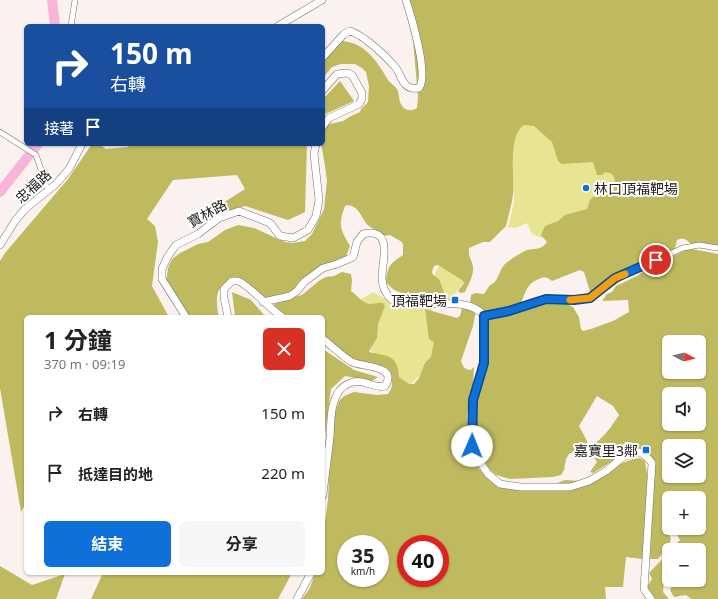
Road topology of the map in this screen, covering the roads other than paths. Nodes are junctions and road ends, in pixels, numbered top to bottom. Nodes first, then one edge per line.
1 (75, 0) edge
2 (322, 0) edge
3 (406, 0) edge
4 (70, 24) edge
5 (281, 24) edge
6 (325, 55) edge
7 (325, 88) edge
8 (325, 123) edge
9 (0, 132) edge
10 (81, 146) edge
11 (316, 146) edge
12 (48, 190) junction
13 (0, 245) edge
14 (718, 248) edge
15 (263, 302) junction
16 (185, 315) edge
17 (228, 315) edge
18 (279, 315) edge
19 (484, 316) junction
20 (325, 340) edge
21 (325, 476) edge
22 (310, 575) edge
23 (297, 599) edge
24 (652, 599) edge

1 - 4 street
2 - 5 main road
3 - 6 main road
7 - 8 main road
9 - 12 street
10 - 12 main road, 忠福路
11 - 16 main road, 寶林路
12 - 13 main road, 忠福路
14 - 19 street
15 - 17 main road
15 - 18 main road
15 - 19 main road
19 - 24 main road
20 - 21 main road
22 - 23 main road

